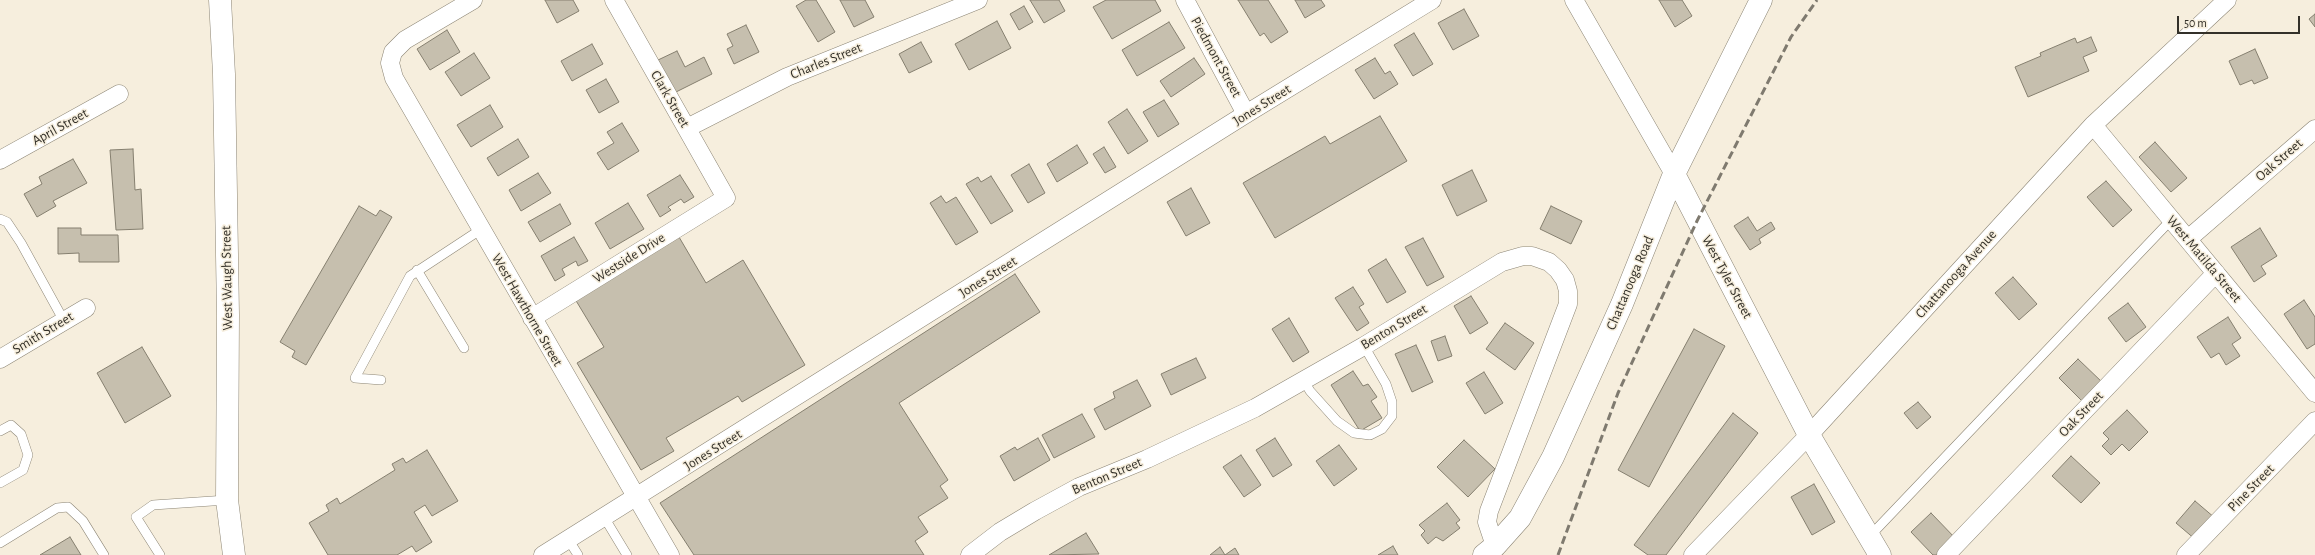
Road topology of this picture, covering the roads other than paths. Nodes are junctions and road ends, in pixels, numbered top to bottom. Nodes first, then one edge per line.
1 (220, 0) edge
2 (473, 0) edge
3 (614, 0) edge
4 (1185, 0) edge
5 (1432, 0) edge
6 (1574, 0) edge
7 (1761, 0) edge
8 (2227, 0) edge
9 (972, 1) edge
10 (119, 94) dead end
11 (1246, 114) junction
12 (2093, 125) junction
13 (686, 128) junction
14 (2315, 129) edge
15 (0, 160) edge
16 (1674, 174) junction
17 (726, 198) joint
18 (0, 219) edge
19 (2171, 220) junction
20 (480, 230) junction
21 (2188, 239) junction
22 (417, 270) junction
23 (2216, 273) junction
24 (86, 308) dead end
25 (532, 318) junction
26 (64, 321) junction
27 (1364, 346) junction
28 (464, 348) dead end
29 (0, 359) edge
30 (382, 380) dead end
31 (1304, 381) junction
32 (2315, 393) edge
33 (2315, 421) edge
34 (0, 431) edge
35 (1809, 435) junction
36 (0, 483) edge
37 (637, 498) junction
38 (227, 500) junction
39 (604, 517) junction
40 (568, 539) junction
41 (0, 543) edge
42 (1874, 546) edge
43 (1489, 551) edge
44 (104, 555) edge
45 (160, 555) edge
46 (234, 555) edge
47 (544, 555) edge
48 (578, 555) edge
49 (627, 555) edge
50 (670, 555) edge
51 (970, 555) edge
52 (1693, 555) edge
53 (1946, 555) edge
54 (2186, 555) edge

1 - 38 street, West Waugh Street
2 - 20 street, West Hawthorne Street
3 - 13 street, Clark Street
4 - 11 street, Piedmont Street
5 - 11 street, Jones Street
6 - 16 street, West Tyler Street
7 - 16 street, Chattanooga Road
8 - 12 street, Chattanooga Avenue
9 - 13 street, Charles Street
10 - 15 street, April Street
11 - 37 street, Jones Street
12 - 19 street, West Matilda Street
12 - 35 street, Chattanooga Avenue
13 - 17 street, Clark Street
14 - 21 street, Oak Street
16 - 35 street, West Tyler Street
16 - 43 street, Chattanooga Road
17 - 25 street, Westside Drive
18 - 26 lane
19 - 21 street, West Matilda Street
19 - 42 lane
20 - 22 lane
20 - 25 street, West Hawthorne Street
21 - 23 street, West Matilda Street
22 - 28 lane
22 - 30 lane
23 - 32 street, West Matilda Street
23 - 53 street, Oak Street
24 - 26 street, Smith Street
25 - 37 street, West Hawthorne Street
26 - 29 street, Smith Street
27 - 31 street, Benton Street
27 - 31 lane
27 - 43 street, Benton Street
31 - 51 street, Benton Street
33 - 54 street, Pine Street
34 - 36 lane
35 - 42 street, West Tyler Street
35 - 52 street, Chattanooga Avenue
37 - 39 street, Jones Street
37 - 50 street, West Hawthorne Street
38 - 45 lane
38 - 46 street, West Waugh Street
39 - 40 street, Jones Street
39 - 49 lane
40 - 47 street, Jones Street
40 - 48 lane
41 - 44 lane

